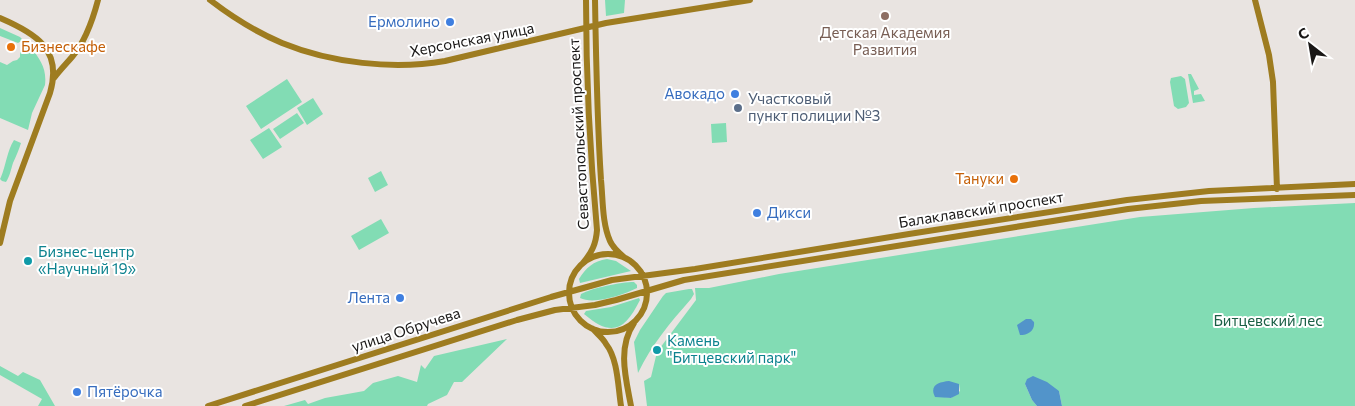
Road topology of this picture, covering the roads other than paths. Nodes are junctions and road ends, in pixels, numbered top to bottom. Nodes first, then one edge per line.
1 (98, 0) edge
2 (210, 0) edge
3 (586, 0) edge
4 (595, 0) edge
5 (750, 0) edge
6 (1256, 0) edge
7 (0, 18) edge
8 (596, 26) junction
9 (586, 29) junction
10 (52, 60) junction
11 (66, 63) junction
12 (54, 79) junction
13 (1355, 184) edge
14 (1276, 187) junction
15 (1355, 195) edge
16 (1277, 197) junction
17 (0, 243) edge
18 (625, 258) junction
19 (584, 263) junction
20 (642, 275) junction
21 (612, 280) joint
22 (648, 290) junction
23 (569, 292) junction
24 (616, 300) joint
25 (573, 308) junction
26 (636, 320) junction
27 (592, 328) junction
28 (208, 406) edge
29 (245, 406) edge
30 (621, 406) edge
31 (631, 406) edge

1 - 11 main road
2 - 9 main road, Херсонская улица
3 - 9 main road, Севастопольский проспект
4 - 8 main road, Севастопольский проспект
5 - 8 main road, Херсонская улица
6 - 14 main road
7 - 10 main road
8 - 9 main road, Херсонская улица
8 - 18 main road, Севастопольский проспект
9 - 19 main road, Севастопольский проспект
10 - 11 main road
10 - 12 main road
11 - 12 main road
12 - 17 main road
13 - 14 main road, Балаклавский проспект
14 - 16 main road
14 - 20 main road, Балаклавский проспект
15 - 16 main road, Балаклавский проспект
16 - 22 main road, Балаклавский проспект
18 - 19 main road
18 - 20 main road, Севастопольский проспект
19 - 23 main road, Севастопольский проспект
20 - 21 main road, Балаклавский проспект
20 - 22 main road
21 - 23 main road, улица Обручева
22 - 24 main road, Балаклавский проспект
22 - 26 main road
23 - 25 main road
23 - 28 main road, улица Обручева
24 - 25 main road, улица Обручева
25 - 27 main road
25 - 29 main road, улица Обручева
26 - 27 main road
26 - 31 main road
27 - 30 main road

